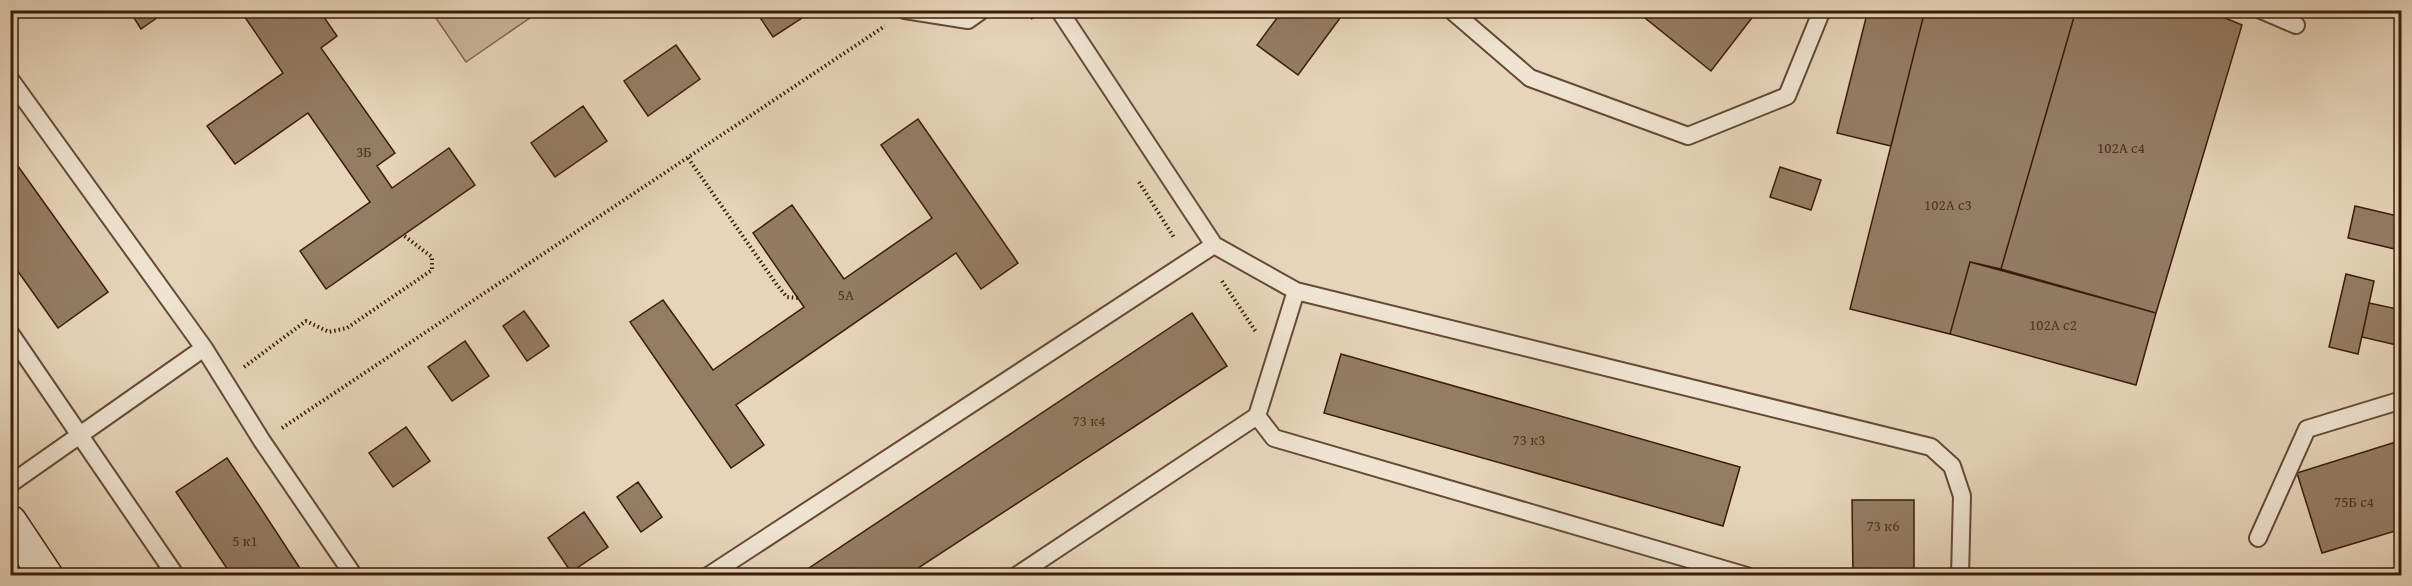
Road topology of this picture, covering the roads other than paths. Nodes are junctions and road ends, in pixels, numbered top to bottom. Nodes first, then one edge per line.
1 (982, 10) edge
2 (1059, 10) edge
3 (1451, 10) edge
4 (1822, 10) edge
5 (2261, 10) edge
6 (905, 11) edge
7 (2296, 25) dead end
8 (10, 79) edge
9 (1214, 245) junction
10 (1296, 291) junction
11 (10, 333) edge
12 (204, 348) junction
13 (2402, 400) edge
14 (1257, 416) junction
15 (81, 434) junction
16 (10, 484) edge
17 (10, 522) edge
18 (2258, 538) dead end
19 (46, 576) edge
20 (176, 576) edge
21 (354, 576) edge
22 (708, 576) edge
23 (1016, 576) edge
24 (1747, 576) edge
25 (1960, 576) edge

1 - 6 lane
2 - 9 lane
3 - 4 lane
5 - 7 lane
8 - 12 lane
9 - 10 lane
9 - 22 lane
10 - 14 lane
10 - 25 lane
11 - 15 lane
12 - 15 lane
12 - 21 lane
13 - 18 lane
14 - 23 lane
14 - 24 lane
15 - 16 lane
15 - 20 lane
17 - 19 main road

